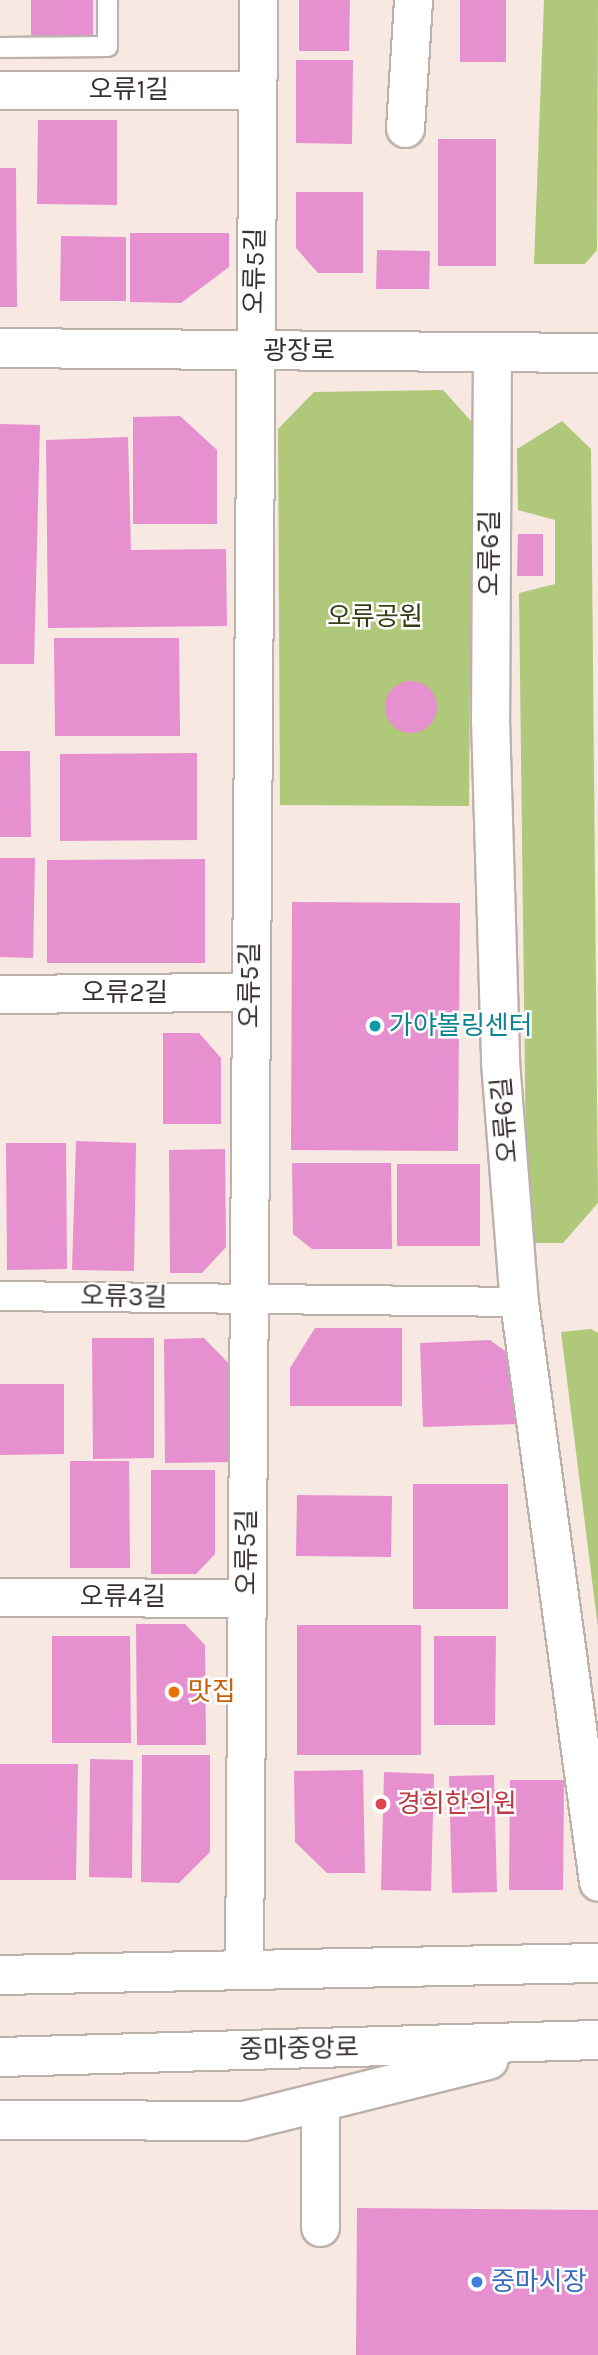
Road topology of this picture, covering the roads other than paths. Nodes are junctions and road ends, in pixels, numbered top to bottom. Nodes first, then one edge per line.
1 (107, 0) edge
2 (258, 0) edge
3 (412, 0) edge
4 (0, 47) edge
5 (0, 90) edge
6 (257, 90) junction
7 (405, 128) dead end
8 (0, 348) edge
9 (254, 350) junction
10 (492, 353) junction
11 (598, 353) edge
12 (250, 992) junction
13 (0, 994) edge
14 (0, 1296) edge
15 (248, 1298) junction
16 (519, 1302) junction
17 (0, 1597) edge
18 (246, 1598) junction
19 (598, 1882) edge
20 (598, 1963) edge
21 (244, 1969) junction
22 (0, 1975) edge
23 (581, 2041) edge
24 (0, 2057) edge
25 (320, 2101) junction
26 (0, 2120) edge
27 (320, 2227) dead end

1 - 4 lane
2 - 6 street, 오류5길
3 - 7 street
5 - 6 street, 오류1길
6 - 9 street, 오류5길
8 - 9 main road, 광장로
9 - 10 main road, 광장로
9 - 12 street, 오류5길
10 - 11 main road, 광장로
10 - 16 street, 오류6길
12 - 13 street, 오류2길
12 - 15 street, 오류5길
14 - 15 street, 오류3길
15 - 16 street, 오류3길
15 - 18 street, 오류5길
16 - 19 street, 오류6길
17 - 18 street, 오류4길
18 - 21 street, 오류5길
20 - 21 main road
21 - 22 main road
23 - 24 main road, 중마중앙로
23 - 25 main road
25 - 26 main road
25 - 27 street

